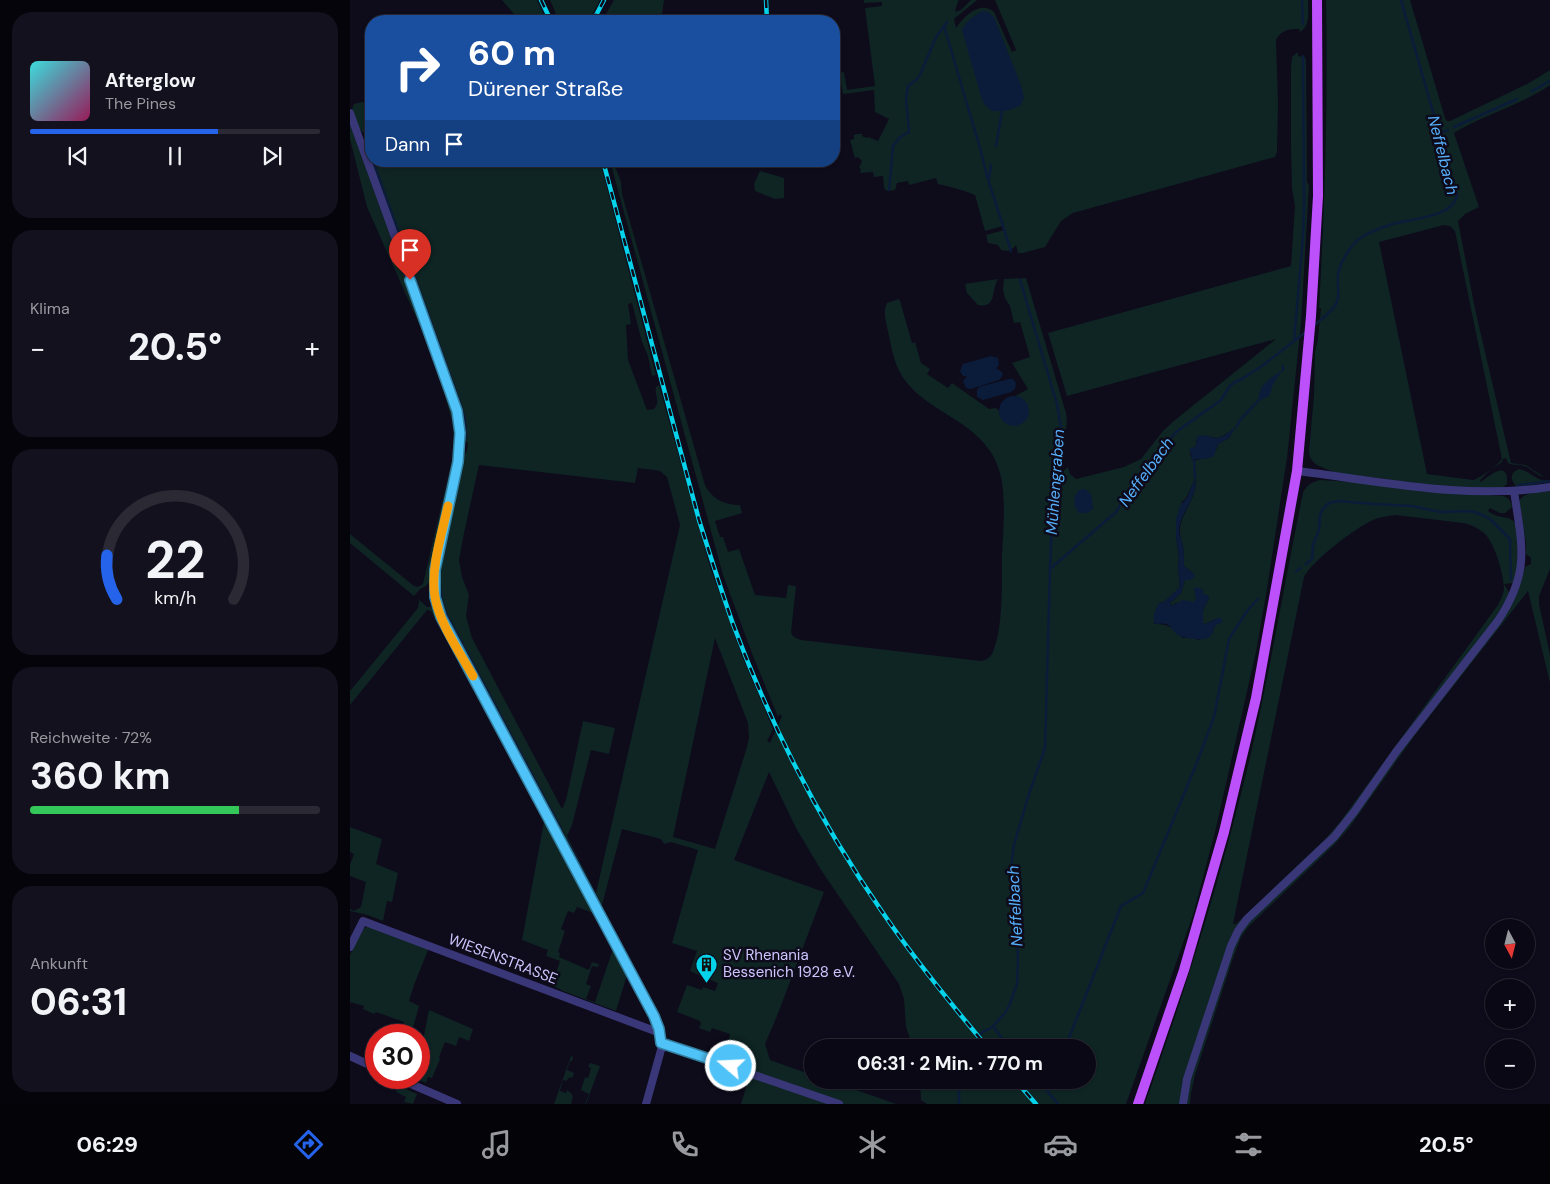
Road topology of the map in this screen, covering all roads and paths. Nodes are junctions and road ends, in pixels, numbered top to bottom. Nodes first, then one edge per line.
1 (1317, 0) edge
2 (350, 113) edge
3 (365, 154) edge
4 (370, 167) edge
5 (1298, 471) junction
6 (1550, 487) edge
7 (1514, 491) junction
8 (350, 947) edge
9 (660, 1033) junction
10 (661, 1043) junction
11 (350, 1056) edge
12 (365, 1063) edge
13 (419, 1089) edge
14 (443, 1101) edge
15 (457, 1104) edge
16 (646, 1104) edge
17 (839, 1104) edge
18 (1138, 1104) edge
19 (1183, 1104) edge

1 - 5 main road
2 - 3 street
4 - 9 street
5 - 7 street
5 - 18 main road
6 - 7 street
7 - 19 street
8 - 9 street, WIESENSTRASSE
9 - 10 street
10 - 16 street
10 - 17 street
11 - 12 street
13 - 14 street
14 - 15 street

